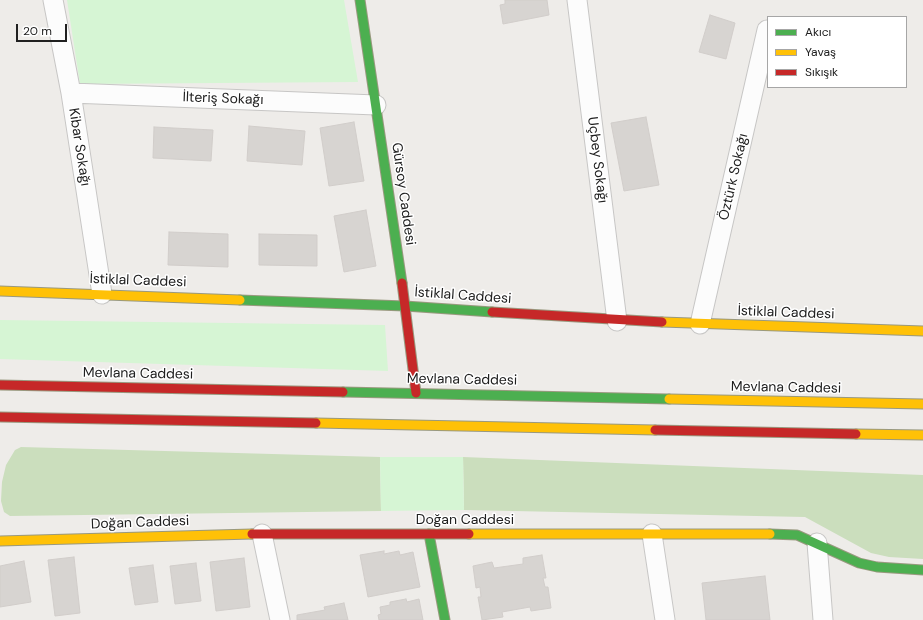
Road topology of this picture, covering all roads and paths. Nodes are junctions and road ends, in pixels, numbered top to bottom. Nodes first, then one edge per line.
1 (53, 0) edge
2 (360, 0) edge
3 (577, 0) edge
4 (767, 30) edge
5 (71, 93) junction
6 (376, 105) junction
7 (0, 291) edge
8 (102, 294) junction
9 (405, 306) junction
10 (617, 321) junction
11 (700, 324) junction
12 (923, 331) edge
13 (0, 385) edge
14 (416, 393) junction
15 (923, 404) edge
16 (0, 417) edge
17 (923, 435) edge
18 (262, 534) junction
19 (429, 534) junction
20 (652, 534) junction
21 (0, 541) edge
22 (817, 543) junction
23 (923, 570) edge
24 (280, 620) edge
25 (446, 620) edge
26 (665, 620) edge
27 (823, 620) edge

1 - 5 street, Kibar Sokağı
2 - 6 street, Gürsoy Caddesi
3 - 10 street, Uçbey Sokağı
4 - 11 street, Öztürk Sokağı
5 - 6 street, İlteriş Sokağı
5 - 8 street, Kibar Sokağı
6 - 9 street, Gürsoy Caddesi
7 - 8 street, İstiklal Caddesi
8 - 9 street, İstiklal Caddesi
9 - 10 street, İstiklal Caddesi
9 - 14 street, Gürsoy Caddesi
10 - 11 street, İstiklal Caddesi
11 - 12 street, İstiklal Caddesi
13 - 14 street, Mevlana Caddesi
14 - 15 street, Mevlana Caddesi
16 - 17 street
18 - 19 street, Doğan Caddesi
18 - 21 street, Doğan Caddesi
18 - 24 street
19 - 20 street, Doğan Caddesi
19 - 25 street
20 - 22 street, Doğan Caddesi
20 - 26 street
22 - 23 street, Doğan Caddesi
22 - 27 street

